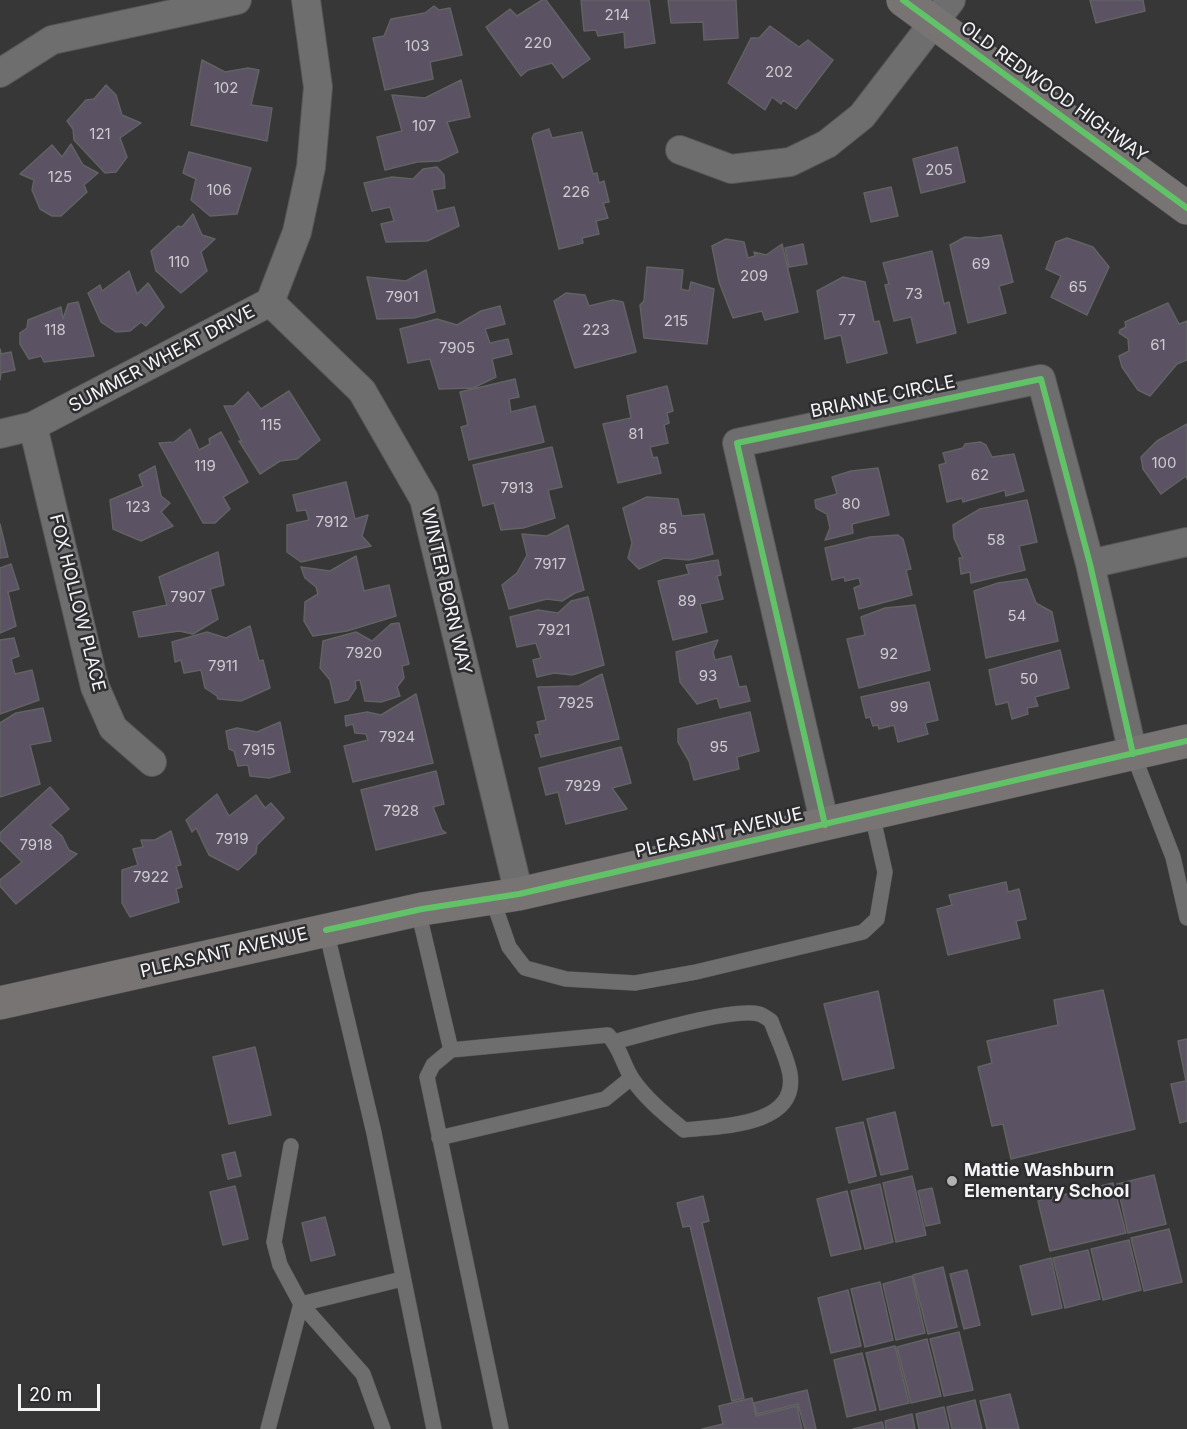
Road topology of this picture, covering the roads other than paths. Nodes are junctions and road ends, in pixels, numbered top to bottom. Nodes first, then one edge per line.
1 (237, 0) edge
2 (306, 0) edge
3 (903, 0) edge
4 (942, 10) edge
5 (0, 73) edge
6 (680, 150) dead end
7 (1187, 208) edge
8 (270, 302) junction
9 (33, 426) junction
10 (0, 434) edge
11 (1187, 542) edge
12 (1090, 564) junction
13 (1187, 741) edge
14 (1133, 754) junction
15 (152, 762) dead end
16 (872, 814) junction
17 (825, 825) junction
18 (505, 896) junction
19 (418, 910) junction
20 (1187, 918) edge
21 (326, 930) junction
22 (0, 1003) edge
23 (614, 1042) junction
24 (451, 1050) junction
25 (631, 1078) junction
26 (439, 1138) junction
27 (291, 1146) dead end
28 (402, 1280) junction
29 (301, 1304) junction
30 (268, 1429) edge
31 (382, 1429) edge
32 (434, 1429) edge
33 (501, 1429) edge

1 - 5 street
2 - 8 street, SUMMER WHEAT DRIVE
3 - 4 street, OLD REDWOOD HIGHWAY
4 - 6 street
4 - 7 street, OLD REDWOOD HIGHWAY
8 - 9 street, SUMMER WHEAT DRIVE
8 - 18 street, WINTER BORN WAY
9 - 10 street, SUMMER WHEAT DRIVE
9 - 15 street, FOX HOLLOW PLACE
11 - 12 street
12 - 14 street, BRIANNE CIRCLE
12 - 17 street, BRIANNE CIRCLE
13 - 14 street, PLEASANT AVENUE
14 - 16 street, PLEASANT AVENUE
14 - 20 lane
16 - 17 street, PLEASANT AVENUE
16 - 18 lane
17 - 18 street, PLEASANT AVENUE
18 - 19 street, PLEASANT AVENUE
19 - 21 street, PLEASANT AVENUE
19 - 24 lane
21 - 22 street, PLEASANT AVENUE
21 - 28 lane
23 - 24 lane
23 - 25 lane
23 - 25 lane
24 - 26 lane
25 - 26 lane
26 - 33 lane
27 - 29 lane
28 - 29 lane
28 - 32 lane
29 - 30 lane
29 - 31 lane

